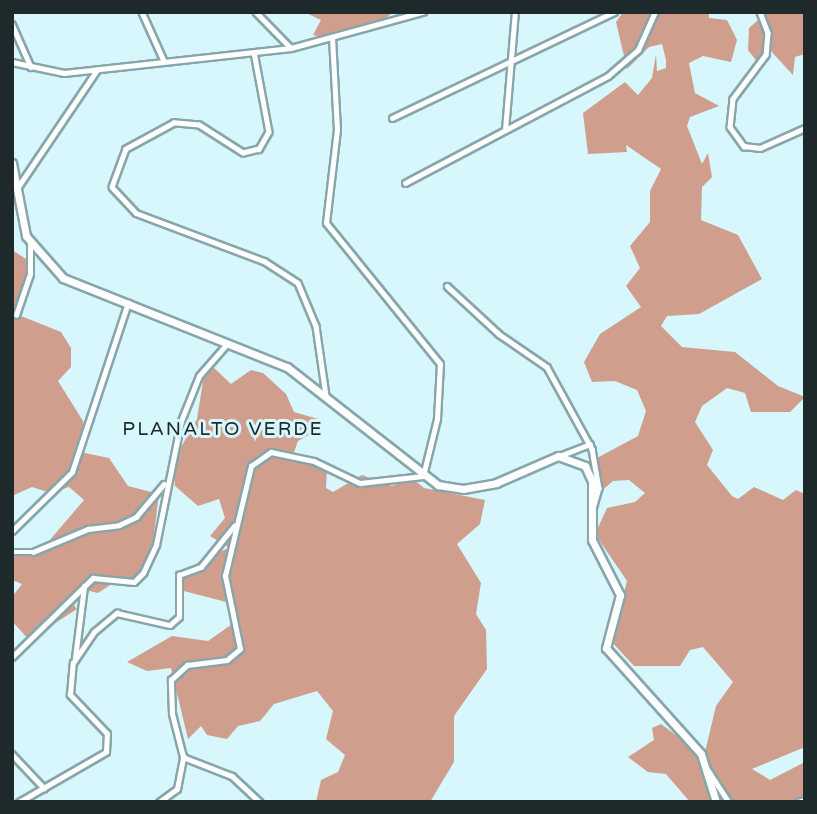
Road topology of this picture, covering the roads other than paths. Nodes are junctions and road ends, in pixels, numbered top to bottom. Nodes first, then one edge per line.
1 (142, 12) edge
2 (256, 12) edge
3 (423, 12) edge
4 (515, 12) edge
5 (614, 12) edge
6 (655, 12) edge
7 (760, 12) edge
8 (12, 24) edge
9 (332, 39) junction
10 (291, 48) junction
11 (254, 52) junction
12 (164, 61) junction
13 (12, 62) edge
14 (511, 62) junction
15 (31, 67) junction
16 (97, 69) junction
17 (392, 118) dead end
18 (805, 128) edge
19 (505, 131) junction
20 (12, 163) edge
21 (405, 183) dead end
22 (16, 190) junction
23 (30, 244) junction
24 (447, 286) dead end
25 (128, 303) junction
26 (16, 316) dead end
27 (228, 343) junction
28 (326, 395) junction
29 (590, 444) junction
30 (558, 456) junction
31 (423, 476) junction
32 (165, 484) junction
33 (591, 514) junction
34 (237, 522) junction
35 (12, 531) edge
36 (12, 552) edge
37 (84, 586) junction
38 (12, 657) edge
39 (75, 661) junction
40 (12, 754) edge
41 (183, 757) junction
42 (708, 769) junction
43 (44, 788) junction
44 (805, 800) edge
45 (19, 802) edge
46 (159, 802) edge
47 (260, 802) edge
48 (716, 802) edge
49 (729, 802) edge
50 (798, 802) edge

1 - 12 street
2 - 10 street
3 - 9 street
4 - 14 street
5 - 14 street
6 - 19 street
7 - 18 street
8 - 15 street
9 - 10 street
9 - 31 street
10 - 11 street
11 - 12 street
11 - 28 street
12 - 16 street
13 - 15 street
14 - 17 street
14 - 19 street
15 - 16 street
16 - 22 street
19 - 21 street
20 - 22 street
22 - 23 street
23 - 25 street
23 - 26 street
24 - 29 street
25 - 27 street
25 - 35 street
27 - 28 street
27 - 32 street
28 - 31 street
29 - 30 street
29 - 33 street
30 - 31 street
30 - 33 street
31 - 34 street
32 - 36 street
32 - 37 street
33 - 42 street
34 - 39 street
34 - 41 street
37 - 38 street
37 - 39 street
39 - 43 street
40 - 43 street
41 - 46 street
41 - 47 street
42 - 48 street
42 - 49 street
43 - 45 street
44 - 50 street

